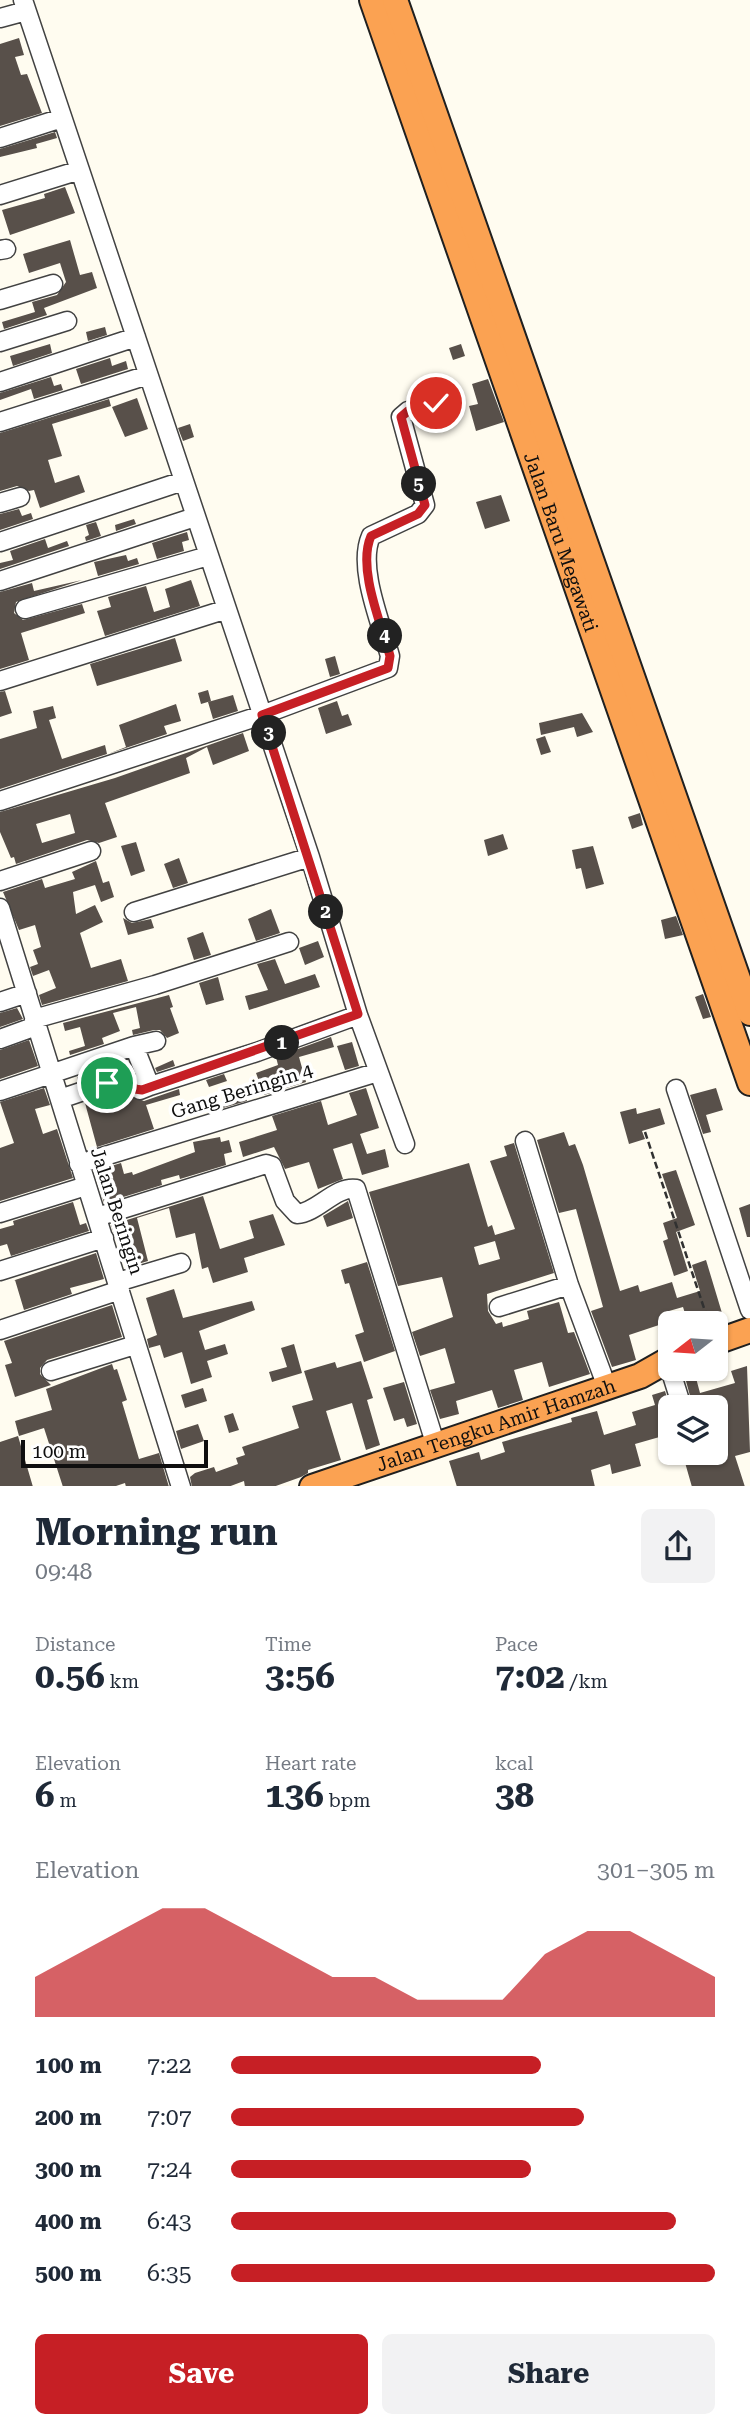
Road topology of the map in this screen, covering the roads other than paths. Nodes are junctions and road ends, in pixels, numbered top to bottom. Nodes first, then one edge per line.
1 (372, 0) edge
2 (396, 0) edge
3 (25, 5) edge
4 (0, 18) edge
5 (62, 118) junction
6 (0, 138) edge
7 (80, 170) junction
8 (0, 195) edge
9 (53, 284) dead end
10 (0, 300) edge
11 (67, 321) dead end
12 (136, 337) junction
13 (0, 342) edge
14 (148, 375) junction
15 (0, 382) edge
16 (436, 403) dead end
17 (0, 422) edge
18 (183, 481) junction
19 (19, 497) dead end
20 (0, 503) edge
21 (195, 517) junction
22 (0, 542) edge
23 (208, 556) junction
24 (0, 581) edge
25 (25, 609) dead end
26 (224, 610) junction
27 (0, 681) edge
28 (262, 715) junction
29 (647, 751) junction
30 (675, 793) junction
31 (651, 800) junction
32 (0, 801) edge
33 (91, 851) dead end
34 (310, 857) junction
35 (0, 881) edge
36 (0, 908) edge
37 (134, 912) dead end
38 (289, 942) dead end
39 (27, 993) junction
40 (0, 1002) edge
41 (750, 1013) edge
42 (358, 1014) junction
43 (35, 1023) junction
44 (0, 1039) edge
45 (156, 1041) dead end
46 (134, 1046) junction
47 (378, 1072) junction
48 (52, 1073) junction
49 (750, 1083) edge
50 (150, 1086) junction
51 (677, 1089) dead end
52 (0, 1091) edge
53 (60, 1099) junction
54 (526, 1141) dead end
55 (405, 1144) dead end
56 (79, 1164) junction
57 (86, 1186) junction
58 (0, 1213) edge
59 (97, 1217) junction
60 (104, 1238) junction
61 (181, 1263) dead end
62 (0, 1271) edge
63 (569, 1285) junction
64 (119, 1286) junction
65 (499, 1307) dead end
66 (750, 1310) edge
67 (0, 1330) edge
68 (750, 1330) edge
69 (728, 1338) edge
70 (135, 1345) junction
71 (750, 1346) edge
72 (728, 1354) edge
73 (51, 1371) dead end
74 (658, 1372) edge
75 (607, 1387) junction
76 (436, 1446) junction
77 (181, 1486) edge
78 (312, 1486) edge

1 - 29 highway, Jalan Baru Megawati
2 - 29 highway, Jalan Baru Megawati
3 - 4 street
3 - 5 street
5 - 6 street
5 - 7 street
7 - 8 street
7 - 12 street
9 - 10 street
11 - 13 street
12 - 14 street
12 - 15 street
14 - 17 street
14 - 18 street
16 - 28 street
18 - 21 street
18 - 22 street
19 - 20 street
21 - 23 street
21 - 24 street
23 - 25 street
23 - 26 street
26 - 27 street
26 - 28 street
28 - 32 street
28 - 34 street
29 - 30 highway, Jalan Baru Megawati
29 - 31 highway, Jalan Baru Megawati
30 - 31 highway
30 - 41 highway, Jalan Baru Megawati
31 - 49 highway, Jalan Baru Megawati
33 - 35 street
34 - 37 street
34 - 42 street
36 - 39 street, Jalan Beringin
38 - 43 street
39 - 40 street
39 - 43 street, Jalan Beringin
42 - 47 street
42 - 50 street
43 - 44 street
43 - 48 street, Jalan Beringin
45 - 46 street
46 - 48 street
46 - 50 street
47 - 55 street
47 - 56 street, Gang Beringin 4
48 - 52 street
48 - 53 street, Jalan Beringin
50 - 53 street
51 - 66 street
53 - 56 street, Jalan Beringin
54 - 63 street
56 - 57 street, Jalan Beringin
57 - 58 street
57 - 59 street, Jalan Beringin
59 - 60 street, Jalan Beringin
59 - 76 street
60 - 62 street
60 - 64 street, Jalan Beringin
61 - 64 street
63 - 65 street
63 - 75 street
64 - 67 street
64 - 70 street, Jalan Beringin
68 - 69 highway
70 - 73 street
70 - 77 street, Jalan Beringin
71 - 72 highway
74 - 75 highway, Jalan Tengku Amir Hamzah
75 - 76 highway, Jalan Tengku Amir Hamzah
76 - 78 highway, Jalan Tengku Amir Hamzah

